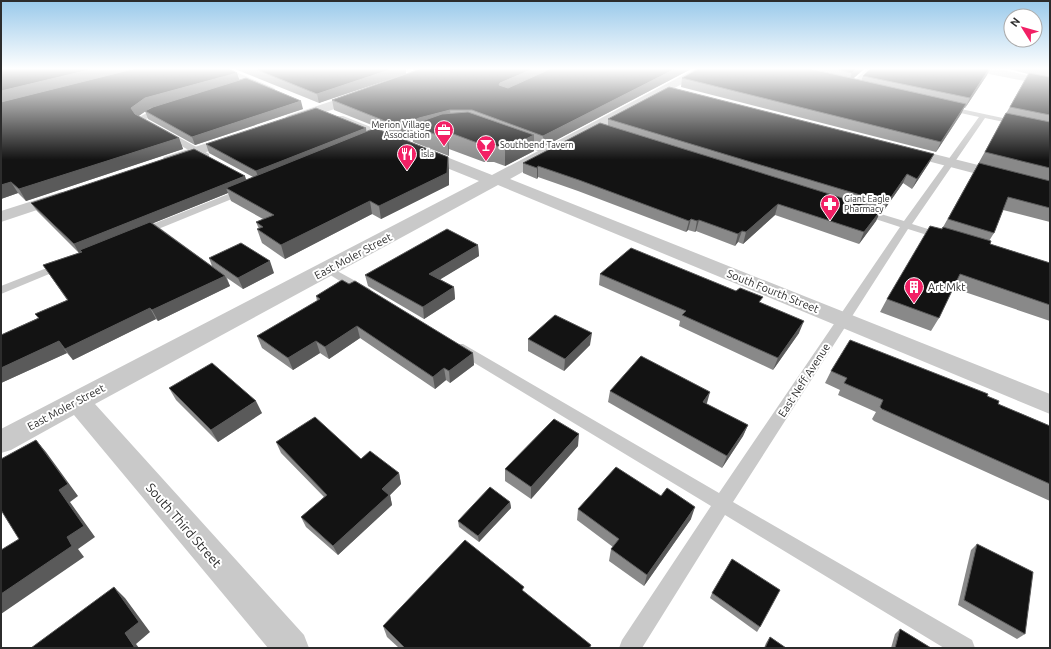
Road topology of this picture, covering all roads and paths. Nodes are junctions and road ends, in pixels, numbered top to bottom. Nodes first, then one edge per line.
1 (350, 99) edge
2 (650, 99) edge
3 (296, 102) edge
4 (939, 106) edge
5 (168, 107) edge
6 (317, 110) junction
7 (983, 116) junction
8 (277, 124) edge
9 (438, 126) edge
10 (1050, 130) edge
11 (247, 134) edge
12 (379, 136) junction
13 (513, 139) edge
14 (363, 142) edge
15 (397, 143) junction
16 (890, 146) edge
17 (196, 151) junction
18 (549, 152) junction
19 (211, 159) edge
20 (951, 162) junction
21 (151, 166) edge
22 (495, 180) junction
23 (258, 185) edge
24 (1050, 188) edge
25 (76, 191) edge
26 (853, 209) edge
27 (1, 217) edge
28 (906, 225) junction
29 (133, 236) edge
30 (951, 239) edge
31 (74, 260) edge
32 (328, 269) junction
33 (1, 290) edge
34 (382, 301) edge
35 (844, 320) junction
36 (443, 338) edge
37 (77, 401) junction
38 (1050, 404) edge
39 (1, 442) edge
40 (722, 504) junction
41 (291, 648) edge
42 (630, 648) edge
43 (964, 648) edge

1 - 6 street
2 - 18 street, East Moler Street
3 - 6 street, South Fourth Street
4 - 7 lane
5 - 17 lane
6 - 8 street
6 - 12 street, South Fourth Street
7 - 10 lane
7 - 20 lane, East Neff Avenue
9 - 15 lane
11 - 17 street
12 - 14 lane
12 - 15 street, South Fourth Street
13 - 18 lane
15 - 22 street, South Fourth Street
16 - 20 street
17 - 19 lane
17 - 21 street
18 - 22 street, East Moler Street
20 - 24 street
20 - 28 lane, East Neff Avenue
22 - 32 street, East Moler Street
22 - 35 street, South Fourth Street
23 - 29 lane
25 - 27 street
26 - 28 lane
28 - 30 lane
28 - 35 lane, East Neff Avenue
31 - 33 lane
32 - 34 lane
32 - 37 street, East Moler Street
35 - 38 street, South Fourth Street
35 - 40 lane, East Neff Avenue
36 - 40 lane
37 - 39 street, East Moler Street
37 - 41 street, South Third Street
40 - 42 lane, East Neff Avenue
40 - 43 lane

